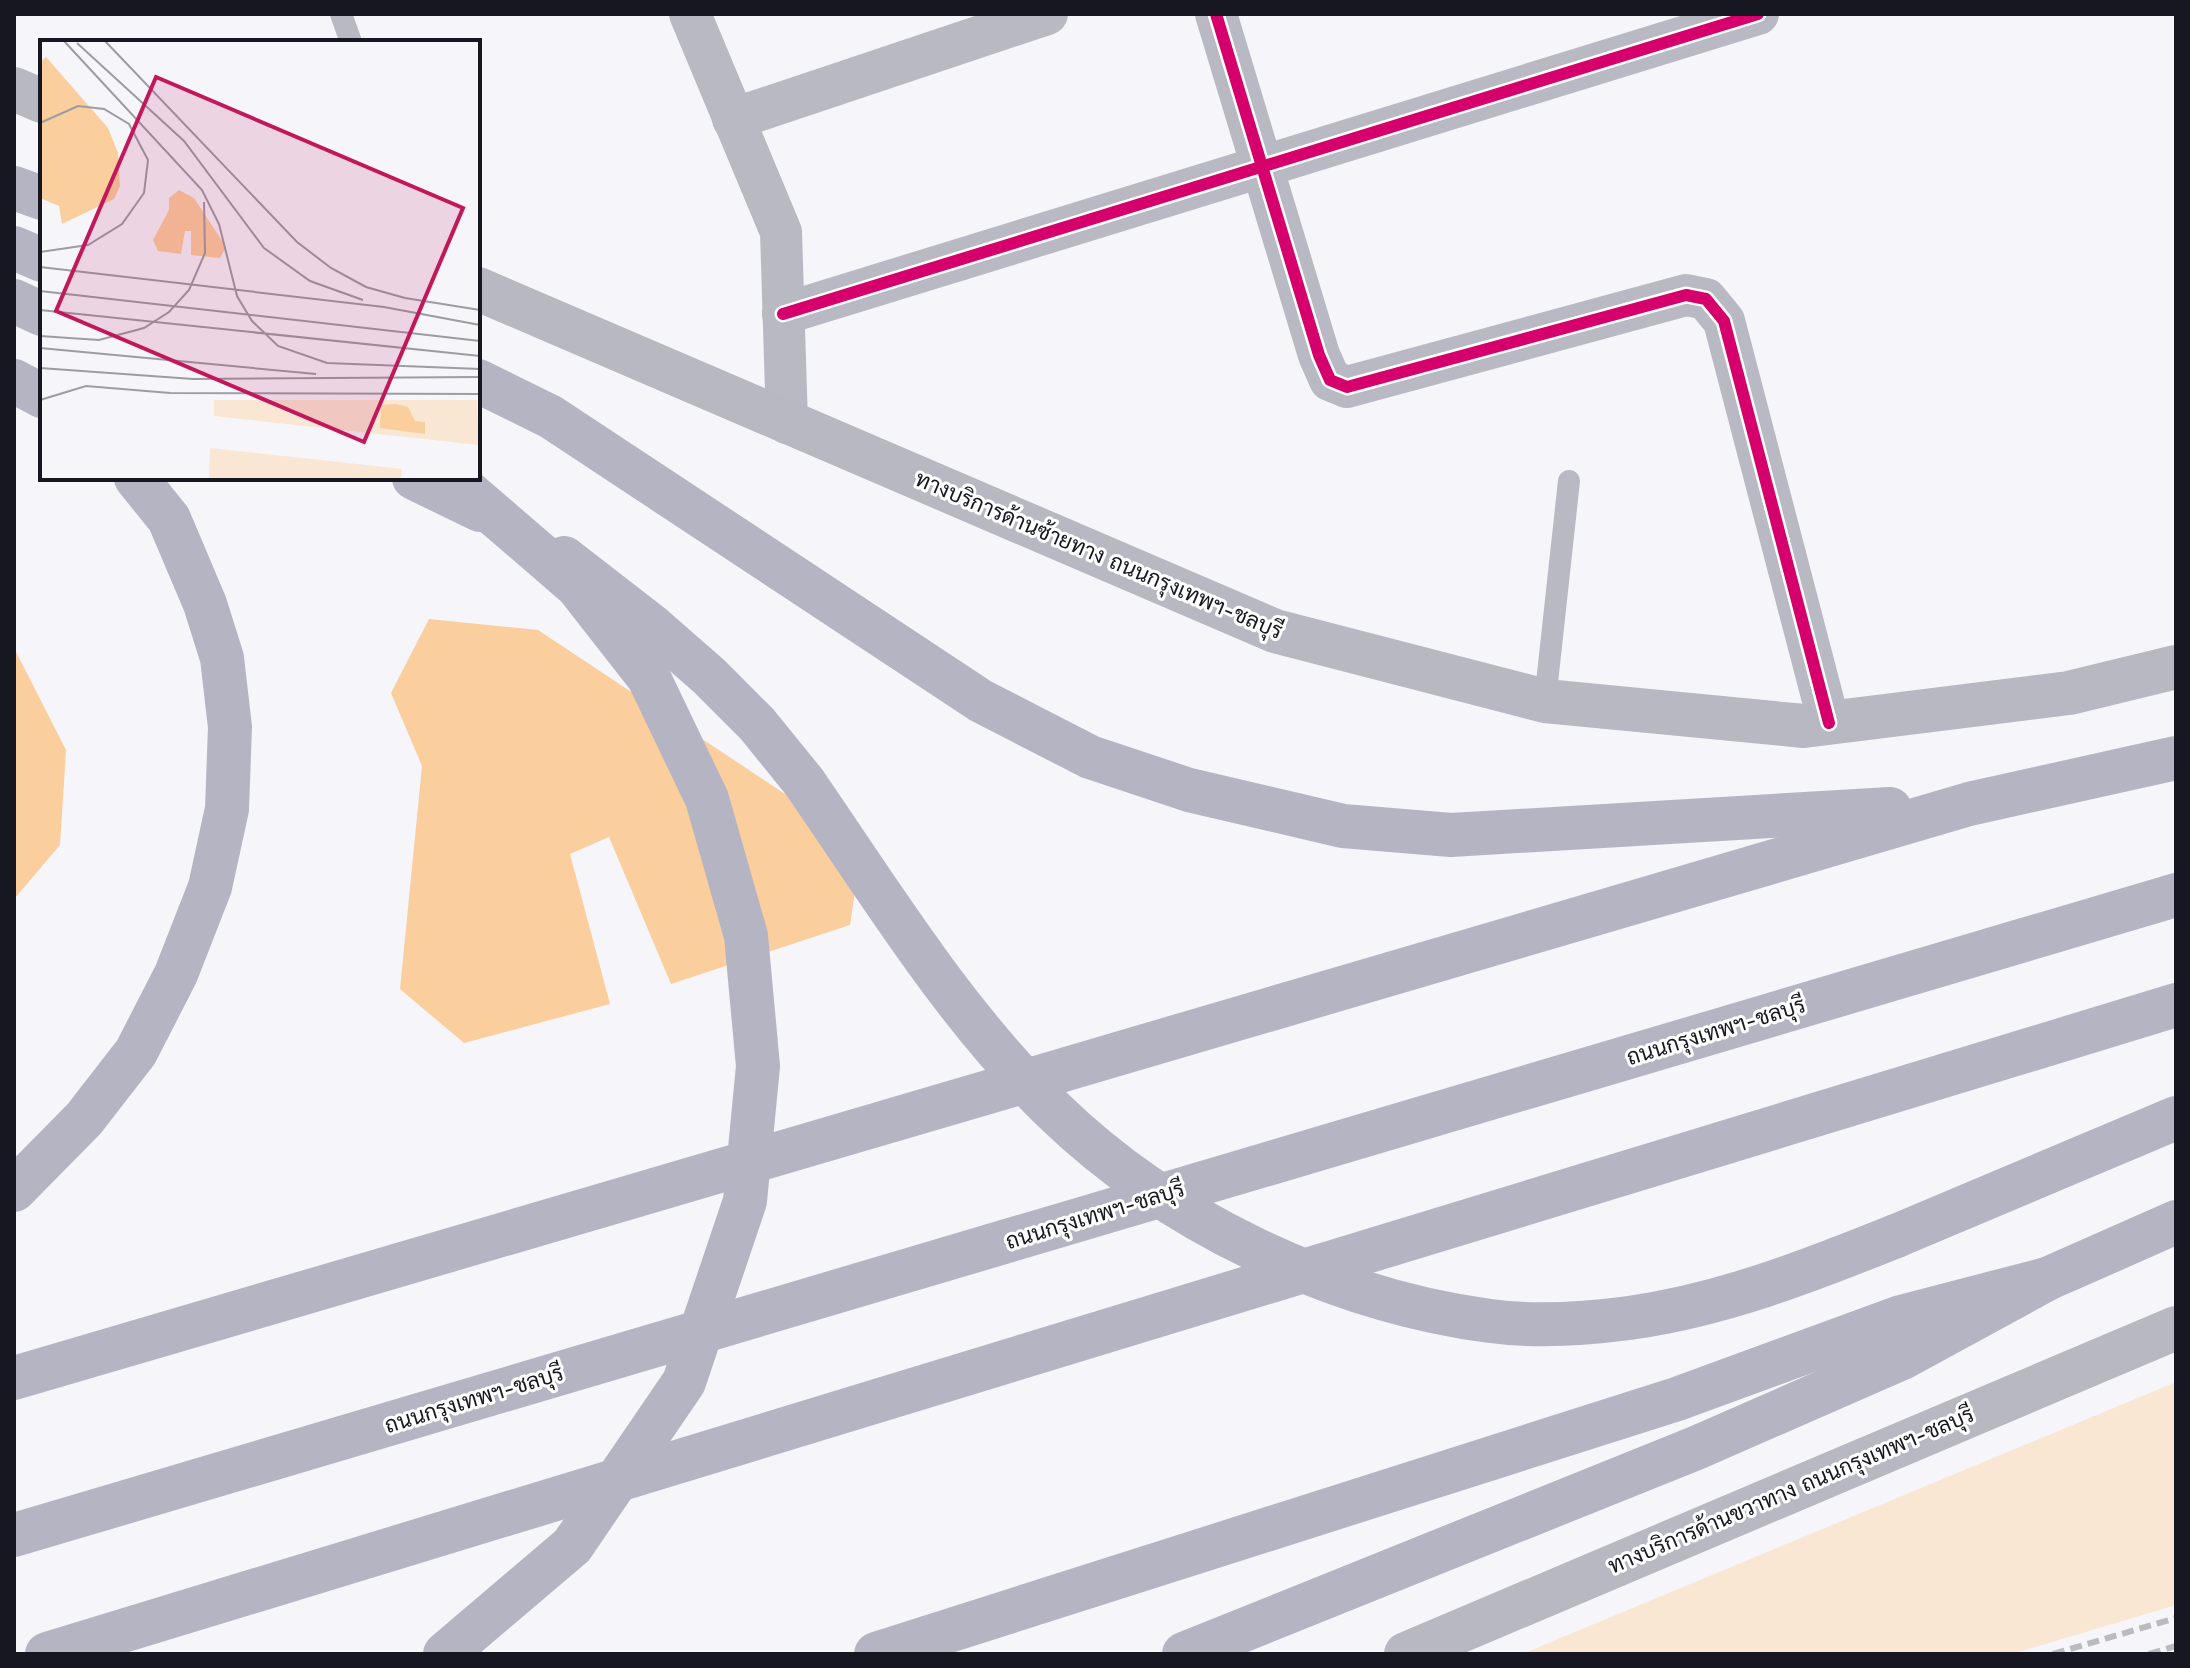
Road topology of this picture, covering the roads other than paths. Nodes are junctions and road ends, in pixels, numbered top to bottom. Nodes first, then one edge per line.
1 (341, 14) edge
2 (690, 14) edge
3 (1047, 14) edge
4 (1216, 14) edge
5 (1758, 14) edge
6 (350, 40) edge
7 (14, 89) edge
8 (40, 100) edge
9 (733, 119) junction
10 (1262, 167) junction
11 (14, 188) edge
12 (40, 197) edge
13 (14, 248) edge
14 (40, 259) edge
15 (480, 290) edge
16 (14, 301) edge
17 (40, 313) edge
18 (783, 314) junction
19 (14, 381) edge
20 (480, 382) edge
21 (40, 395) edge
22 (787, 423) junction
23 (138, 480) edge
24 (418, 480) edge
25 (450, 480) edge
26 (1569, 481) dead end
27 (2176, 667) edge
28 (1545, 701) junction
29 (1829, 723) junction
30 (2176, 758) edge
31 (1969, 804) junction
32 (2176, 895) edge
33 (2176, 1005) edge
34 (2176, 1118) edge
35 (14, 1190) edge
36 (2176, 1222) edge
37 (2047, 1279) junction
38 (2176, 1328) edge
39 (14, 1378) edge
40 (14, 1535) edge
41 (47, 1654) edge
42 (445, 1654) edge
43 (876, 1654) edge
44 (1184, 1654) edge
45 (1406, 1654) edge

1 - 6 lane
2 - 9 street
3 - 9 street
4 - 10 street
5 - 10 street
7 - 8 main road
9 - 18 street
10 - 18 street
10 - 29 street
11 - 12 highway
13 - 14 highway
15 - 22 main road, ทางบริการด้านซ้ายทาง ถนนกรุงเทพฯ-ชลบุรี
16 - 17 highway
18 - 22 street
19 - 21 highway
20 - 31 highway
22 - 28 main road, ทางบริการด้านซ้ายทาง ถนนกรุงเทพฯ-ชลบุรี
23 - 35 highway
24 - 34 highway, bridge
25 - 42 highway, bridge
26 - 28 lane
27 - 29 main road, ทางบริการด้านซ้ายทาง ถนนกรุงเทพฯ-ชลบุรี
28 - 29 main road, ทางบริการด้านซ้ายทาง ถนนกรุงเทพฯ-ชลบุรี
30 - 31 highway
31 - 39 highway
32 - 40 highway, ถนนกรุงเทพฯ-ชลบุรี
33 - 41 highway
36 - 37 highway
37 - 43 highway
37 - 44 highway
38 - 45 main road, ทางบริการด้านขวาทาง ถนนกรุงเทพฯ-ชลบุรี

